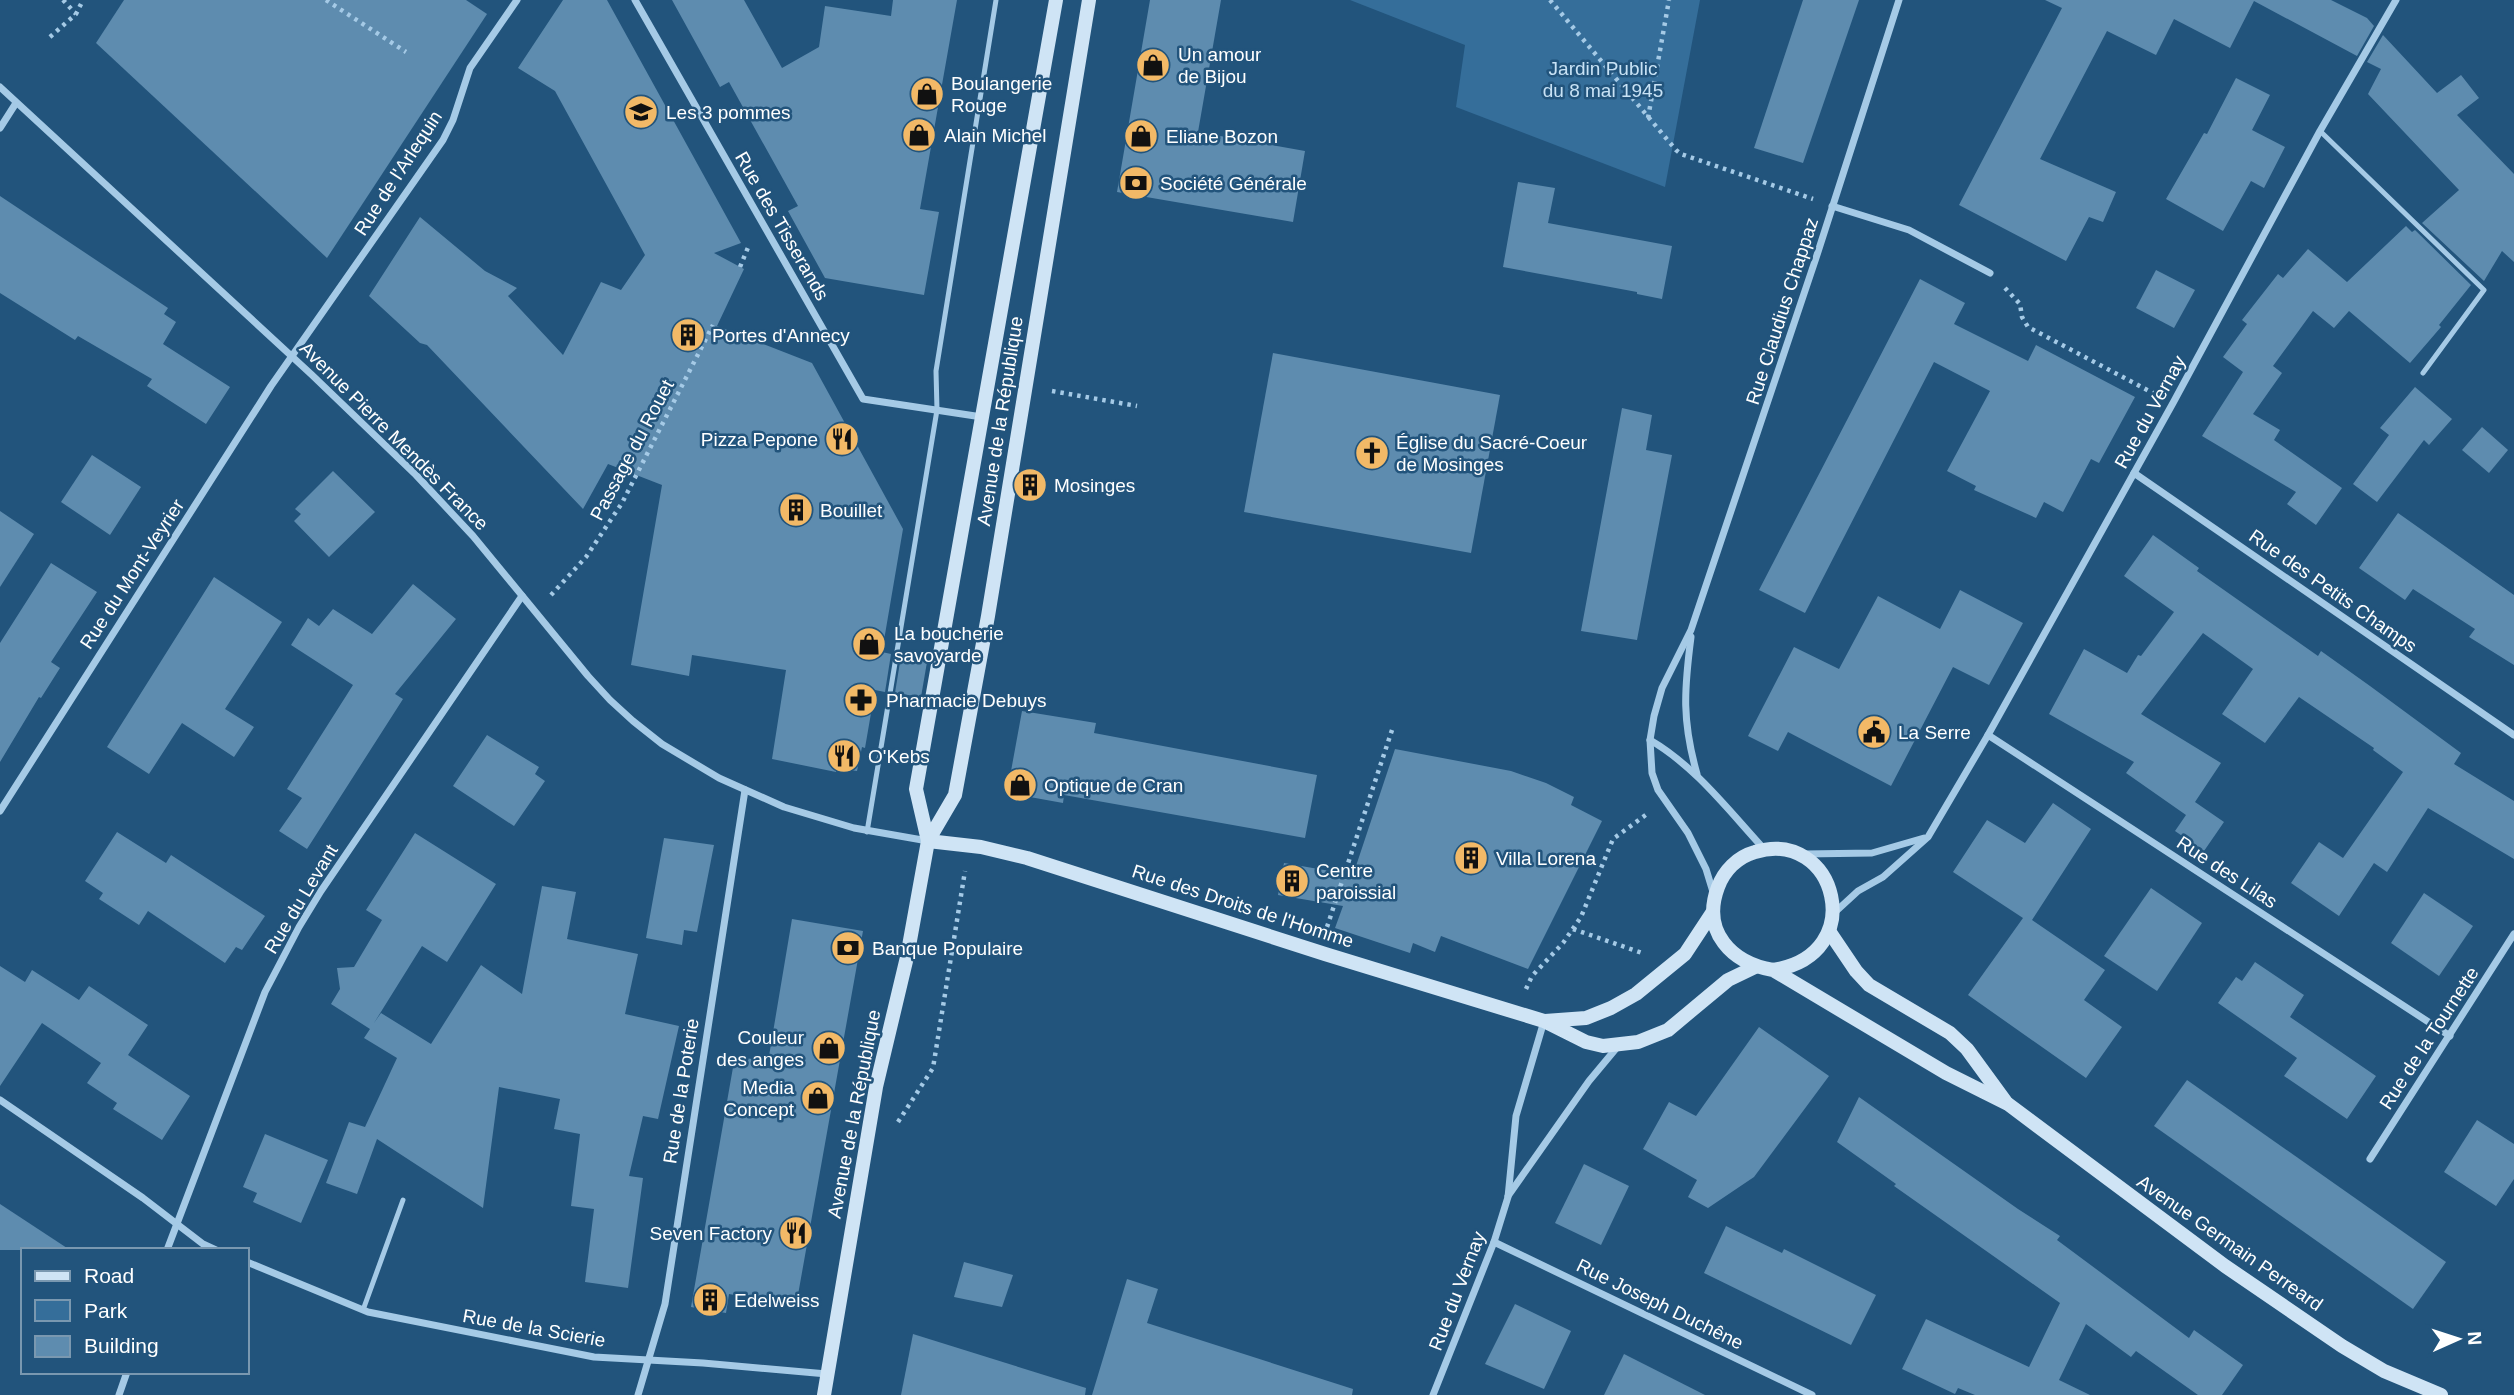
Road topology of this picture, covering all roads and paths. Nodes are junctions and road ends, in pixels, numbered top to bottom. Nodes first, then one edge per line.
1 (63, 0) edge
2 (83, 0) edge
3 (326, 0) edge
4 (517, 0) edge
5 (635, 0) edge
6 (996, 0) edge
7 (1056, 0) edge
8 (1089, 0) edge
9 (1550, 0) edge
10 (1670, 0) edge
11 (1899, 0) edge
12 (2396, 0) edge
13 (76, 14) junction
14 (50, 37) dead end
15 (406, 52) dead end
16 (0, 87) edge
17 (16, 103) junction
18 (1648, 119) junction
19 (0, 128) edge
20 (2320, 131) junction
21 (1832, 206) junction
22 (1990, 273) joint
23 (713, 325) dead end
24 (292, 356) junction
25 (2423, 373) dead end
26 (1025, 386) junction
27 (2173, 403) junction
28 (1137, 406) dead end
29 (937, 410) junction
30 (983, 417) junction
31 (2134, 472) junction
32 (522, 596) junction
33 (535, 611) junction
34 (1691, 630) junction
35 (1393, 727) dead end
36 (1988, 735) junction
37 (2514, 735) edge
38 (1650, 740) junction
39 (1697, 775) junction
40 (745, 790) junction
41 (1665, 801) junction
42 (0, 811) edge
43 (867, 832) junction
44 (1928, 837) junction
45 (928, 841) junction
46 (1764, 849) junction
47 (1800, 854) junction
48 (1715, 896) junction
49 (1712, 913) junction
50 (1833, 914) junction
51 (1573, 929) junction
52 (1829, 931) junction
53 (2514, 934) edge
54 (1319, 951) junction
55 (1672, 964) junction
56 (1755, 967) junction
57 (1773, 970) junction
58 (1514, 1012) junction
59 (1544, 1021) junction
60 (2450, 1036) junction
61 (1620, 1045) junction
62 (0, 1100) edge
63 (2008, 1104) junction
64 (2370, 1159) dead end
65 (1507, 1197) junction
66 (403, 1200) dead end
67 (177, 1223) junction
68 (1494, 1242) junction
69 (168, 1248) edge
70 (212, 1248) edge
71 (248, 1262) edge
72 (363, 1310) junction
73 (648, 1361) junction
74 (126, 1374) edge
75 (827, 1374) junction
76 (119, 1395) edge
77 (638, 1395) edge
78 (824, 1395) edge
79 (1433, 1395) edge
80 (1812, 1395) edge
81 (2441, 1395) edge

1 - 13 path
2 - 13 path
3 - 15 path
4 - 24 street, Rue de l'Arlequin
5 - 29 street, Rue des Tisserands
6 - 29 lane
7 - 30 main road, Avenue de la République
8 - 26 main road, Avenue de la République
9 - 18 path
10 - 18 path
11 - 21 street, Rue Claudius Chappaz
12 - 20 street, Rue du Vernay
13 - 14 path
16 - 17 street, Avenue Pierre Mendès France
17 - 19 street
17 - 24 street, Avenue Pierre Mendès France
18 - 21 path
20 - 25 lane
20 - 27 street, Rue du Vernay
21 - 22 street
21 - 34 street, Rue Claudius Chappaz
22 - 27 path
23 - 33 path, Passage du Rouet
24 - 32 street, Avenue Pierre Mendès France
24 - 42 street, Rue du Mont-Veyrier
26 - 28 path
26 - 45 main road, Avenue de la République
27 - 31 street, Rue du Vernay
29 - 30 street, Rue des Tisserands
29 - 43 lane
30 - 45 main road, Avenue de la République
31 - 36 street, Rue du Vernay
31 - 37 street, Rue des Petits Champs
32 - 33 street, Avenue Pierre Mendès France
32 - 67 street, Rue du Levant
33 - 40 street, Avenue Pierre Mendès France
34 - 38 street, Rue Claudius Chappaz
34 - 39 street, Rue Claudius Chappaz
35 - 54 path
36 - 44 street, Rue du Vernay
36 - 60 street, Rue des Lilas
38 - 39 street
38 - 41 street
39 - 46 street
40 - 43 street, Avenue Pierre Mendès France
40 - 73 street, Rue de la Poterie
41 - 48 street
41 - 51 path
43 - 45 street, Avenue Pierre Mendès France
44 - 47 street
44 - 50 street, Rue du Vernay
45 - 54 main road, Rue des Droits de l'Homme
45 - 75 main road, Avenue de la République
46 - 47 main road
46 - 48 main road
47 - 50 main road
48 - 49 main road
49 - 55 main road, Rue des Droits de l'Homme
49 - 56 main road
50 - 52 main road
51 - 55 path
51 - 58 path
52 - 57 main road
52 - 63 main road, Avenue Germain Perreard
53 - 60 street, Rue de la Tournette
54 - 58 main road, Rue des Droits de l'Homme
55 - 59 main road, Rue des Droits de l'Homme
56 - 57 main road
56 - 61 main road, Rue des Droits de l'Homme
57 - 63 main road, Avenue Germain Perreard
58 - 59 main road, Rue des Droits de l'Homme
59 - 61 main road, Rue des Droits de l'Homme
59 - 65 street, Rue du Vernay
60 - 64 street, Rue de la Tournette
61 - 65 street, Rue du Vernay
62 - 67 street
63 - 81 main road, Avenue Germain Perreard
65 - 68 street, Rue du Vernay
66 - 72 lane
67 - 69 street, Rue du Levant
67 - 70 street
68 - 79 street, Rue du Vernay
68 - 80 street, Rue Joseph Duchêne
71 - 72 street, Rue de la Scierie
72 - 73 street, Rue de la Scierie
73 - 75 street, Rue de la Scierie
73 - 77 street, Rue de la Poterie
74 - 76 street
75 - 78 main road, Avenue de la République

